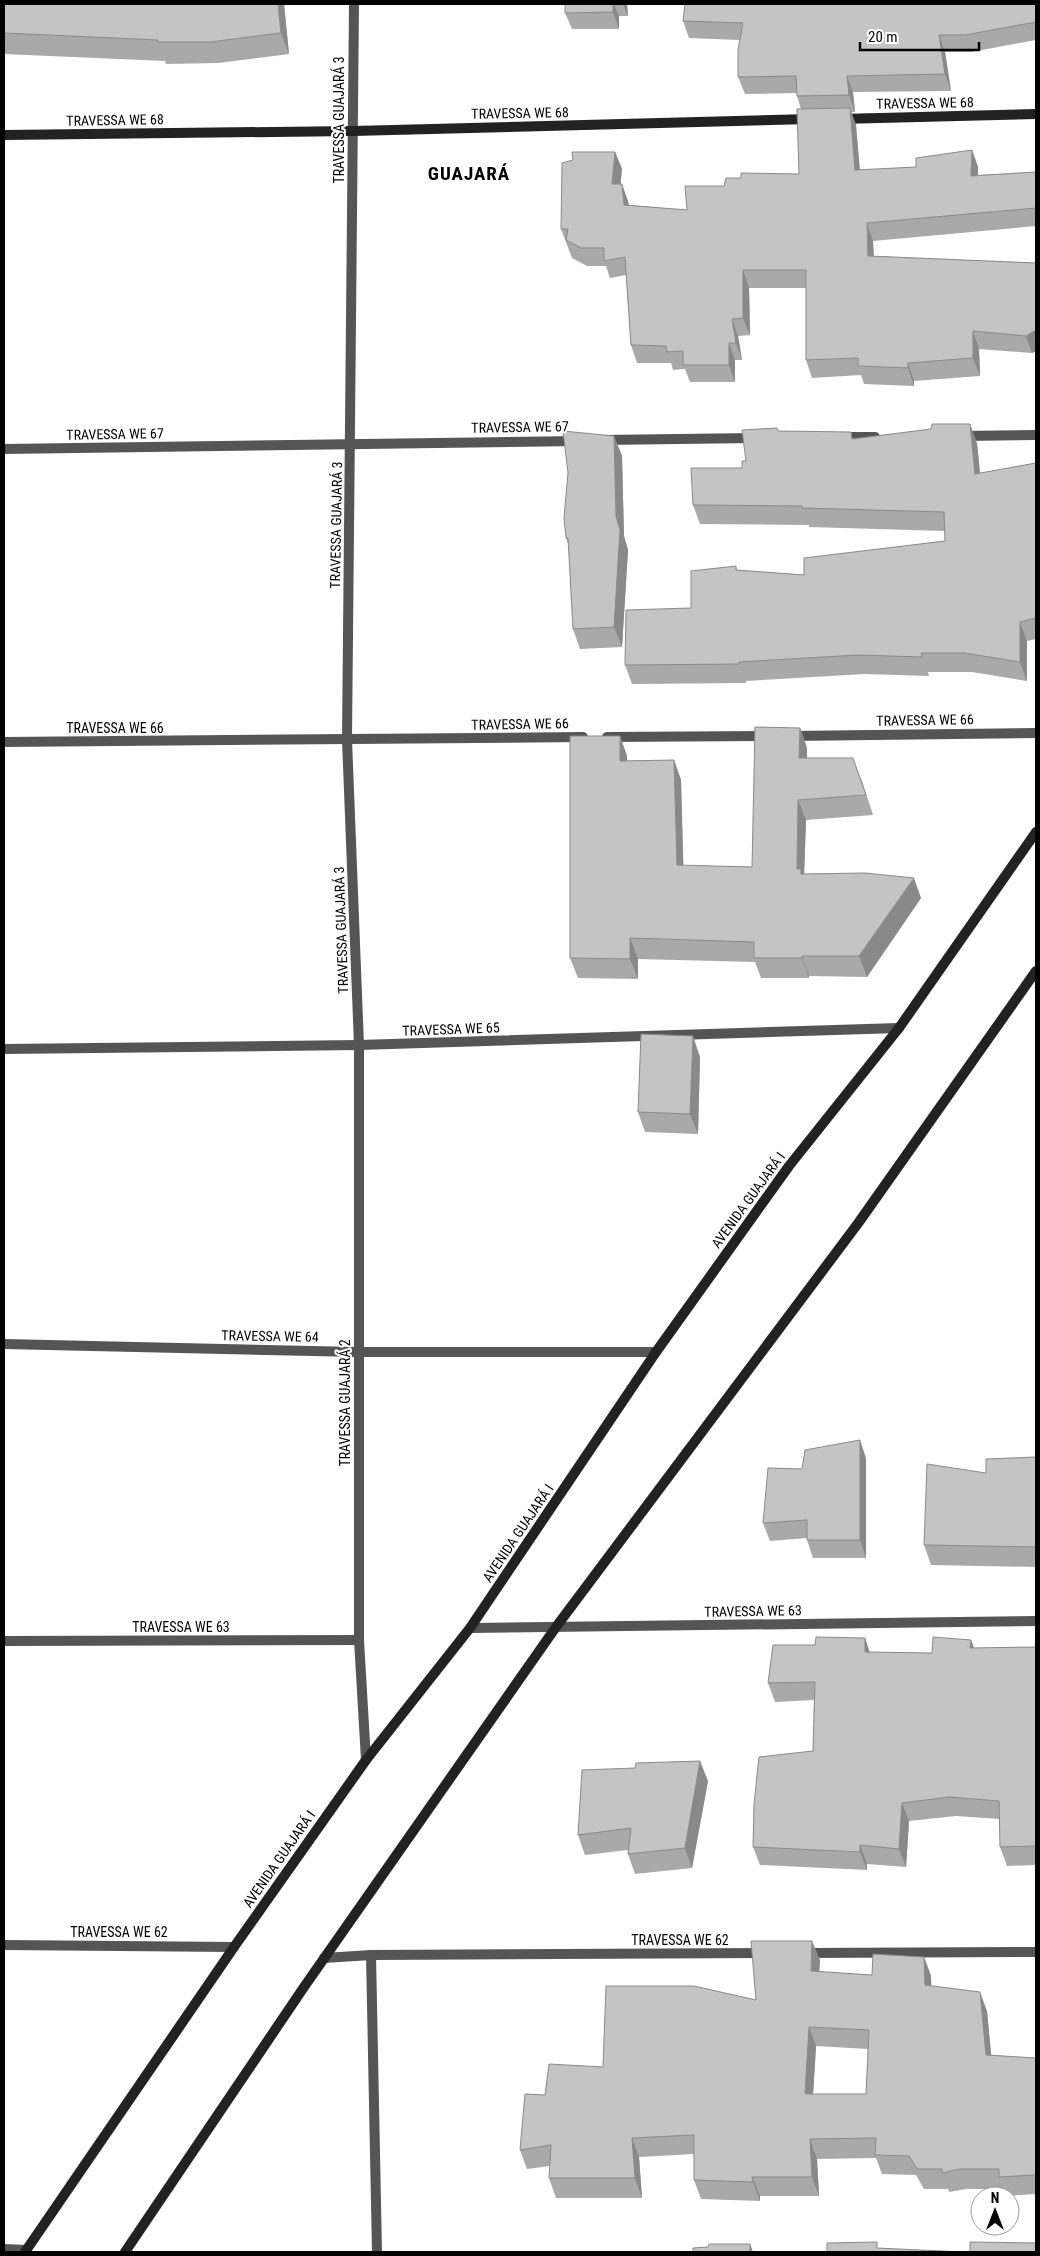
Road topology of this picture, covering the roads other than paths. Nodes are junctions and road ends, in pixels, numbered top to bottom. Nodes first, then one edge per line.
1 (354, 4) edge
2 (1036, 114) edge
3 (353, 131) junction
4 (4, 135) edge
5 (1036, 435) edge
6 (947, 436) edge
7 (887, 437) edge
8 (768, 438) edge
9 (828, 438) edge
10 (350, 443) junction
11 (4, 449) edge
12 (1036, 733) edge
13 (347, 740) junction
14 (4, 742) edge
15 (1036, 832) edge
16 (1036, 971) edge
17 (899, 1028) junction
18 (359, 1045) junction
19 (4, 1049) edge
20 (4, 1344) edge
21 (358, 1352) junction
22 (656, 1352) junction
23 (1036, 1621) edge
24 (556, 1627) junction
25 (470, 1628) junction
26 (359, 1640) junction
27 (4, 1641) edge
28 (366, 1760) junction
29 (4, 1945) edge
30 (234, 1946) junction
31 (1036, 1952) edge
32 (778, 1953) edge
33 (798, 1953) edge
34 (371, 1955) junction
35 (324, 1958) junction
36 (4, 2249) edge
37 (26, 2251) edge
38 (125, 2252) edge
39 (376, 2252) edge

1 - 3 street, TRAVESSA GUAJARÁ 3
2 - 3 main road, TRAVESSA WE 68
3 - 4 main road, TRAVESSA WE 68
3 - 10 street, TRAVESSA GUAJARÁ 3
5 - 6 street
7 - 9 street
8 - 10 street, TRAVESSA WE 67
10 - 11 street, TRAVESSA WE 67
10 - 13 street, TRAVESSA GUAJARÁ 3
12 - 13 street, TRAVESSA WE 66
13 - 14 street, TRAVESSA WE 66
13 - 18 street, TRAVESSA GUAJARÁ 3
15 - 17 main road, AVENIDA GUAJARÁ I
16 - 24 main road
17 - 18 street, TRAVESSA WE 65
17 - 22 main road, AVENIDA GUAJARÁ I
18 - 19 street, TRAVESSA WE 65
18 - 21 street, TRAVESSA GUAJARÁ 2
20 - 21 street, TRAVESSA WE 64
21 - 22 street, TRAVESSA WE 64
21 - 26 street, TRAVESSA GUAJARÁ 2
22 - 25 main road, AVENIDA GUAJARÁ I
23 - 24 street, TRAVESSA WE 63
24 - 25 street, TRAVESSA WE 63
24 - 35 main road
25 - 28 main road, AVENIDA GUAJARÁ I
26 - 27 street, TRAVESSA WE 63
26 - 28 street, TRAVESSA GUAJARÁ 2
28 - 30 main road, AVENIDA GUAJARÁ I
29 - 30 street, TRAVESSA WE 62
30 - 37 main road, AVENIDA GUAJARÁ I
31 - 33 street
32 - 34 street, TRAVESSA WE 62
34 - 35 street, TRAVESSA WE 62
34 - 39 street
35 - 38 main road
36 - 37 street

